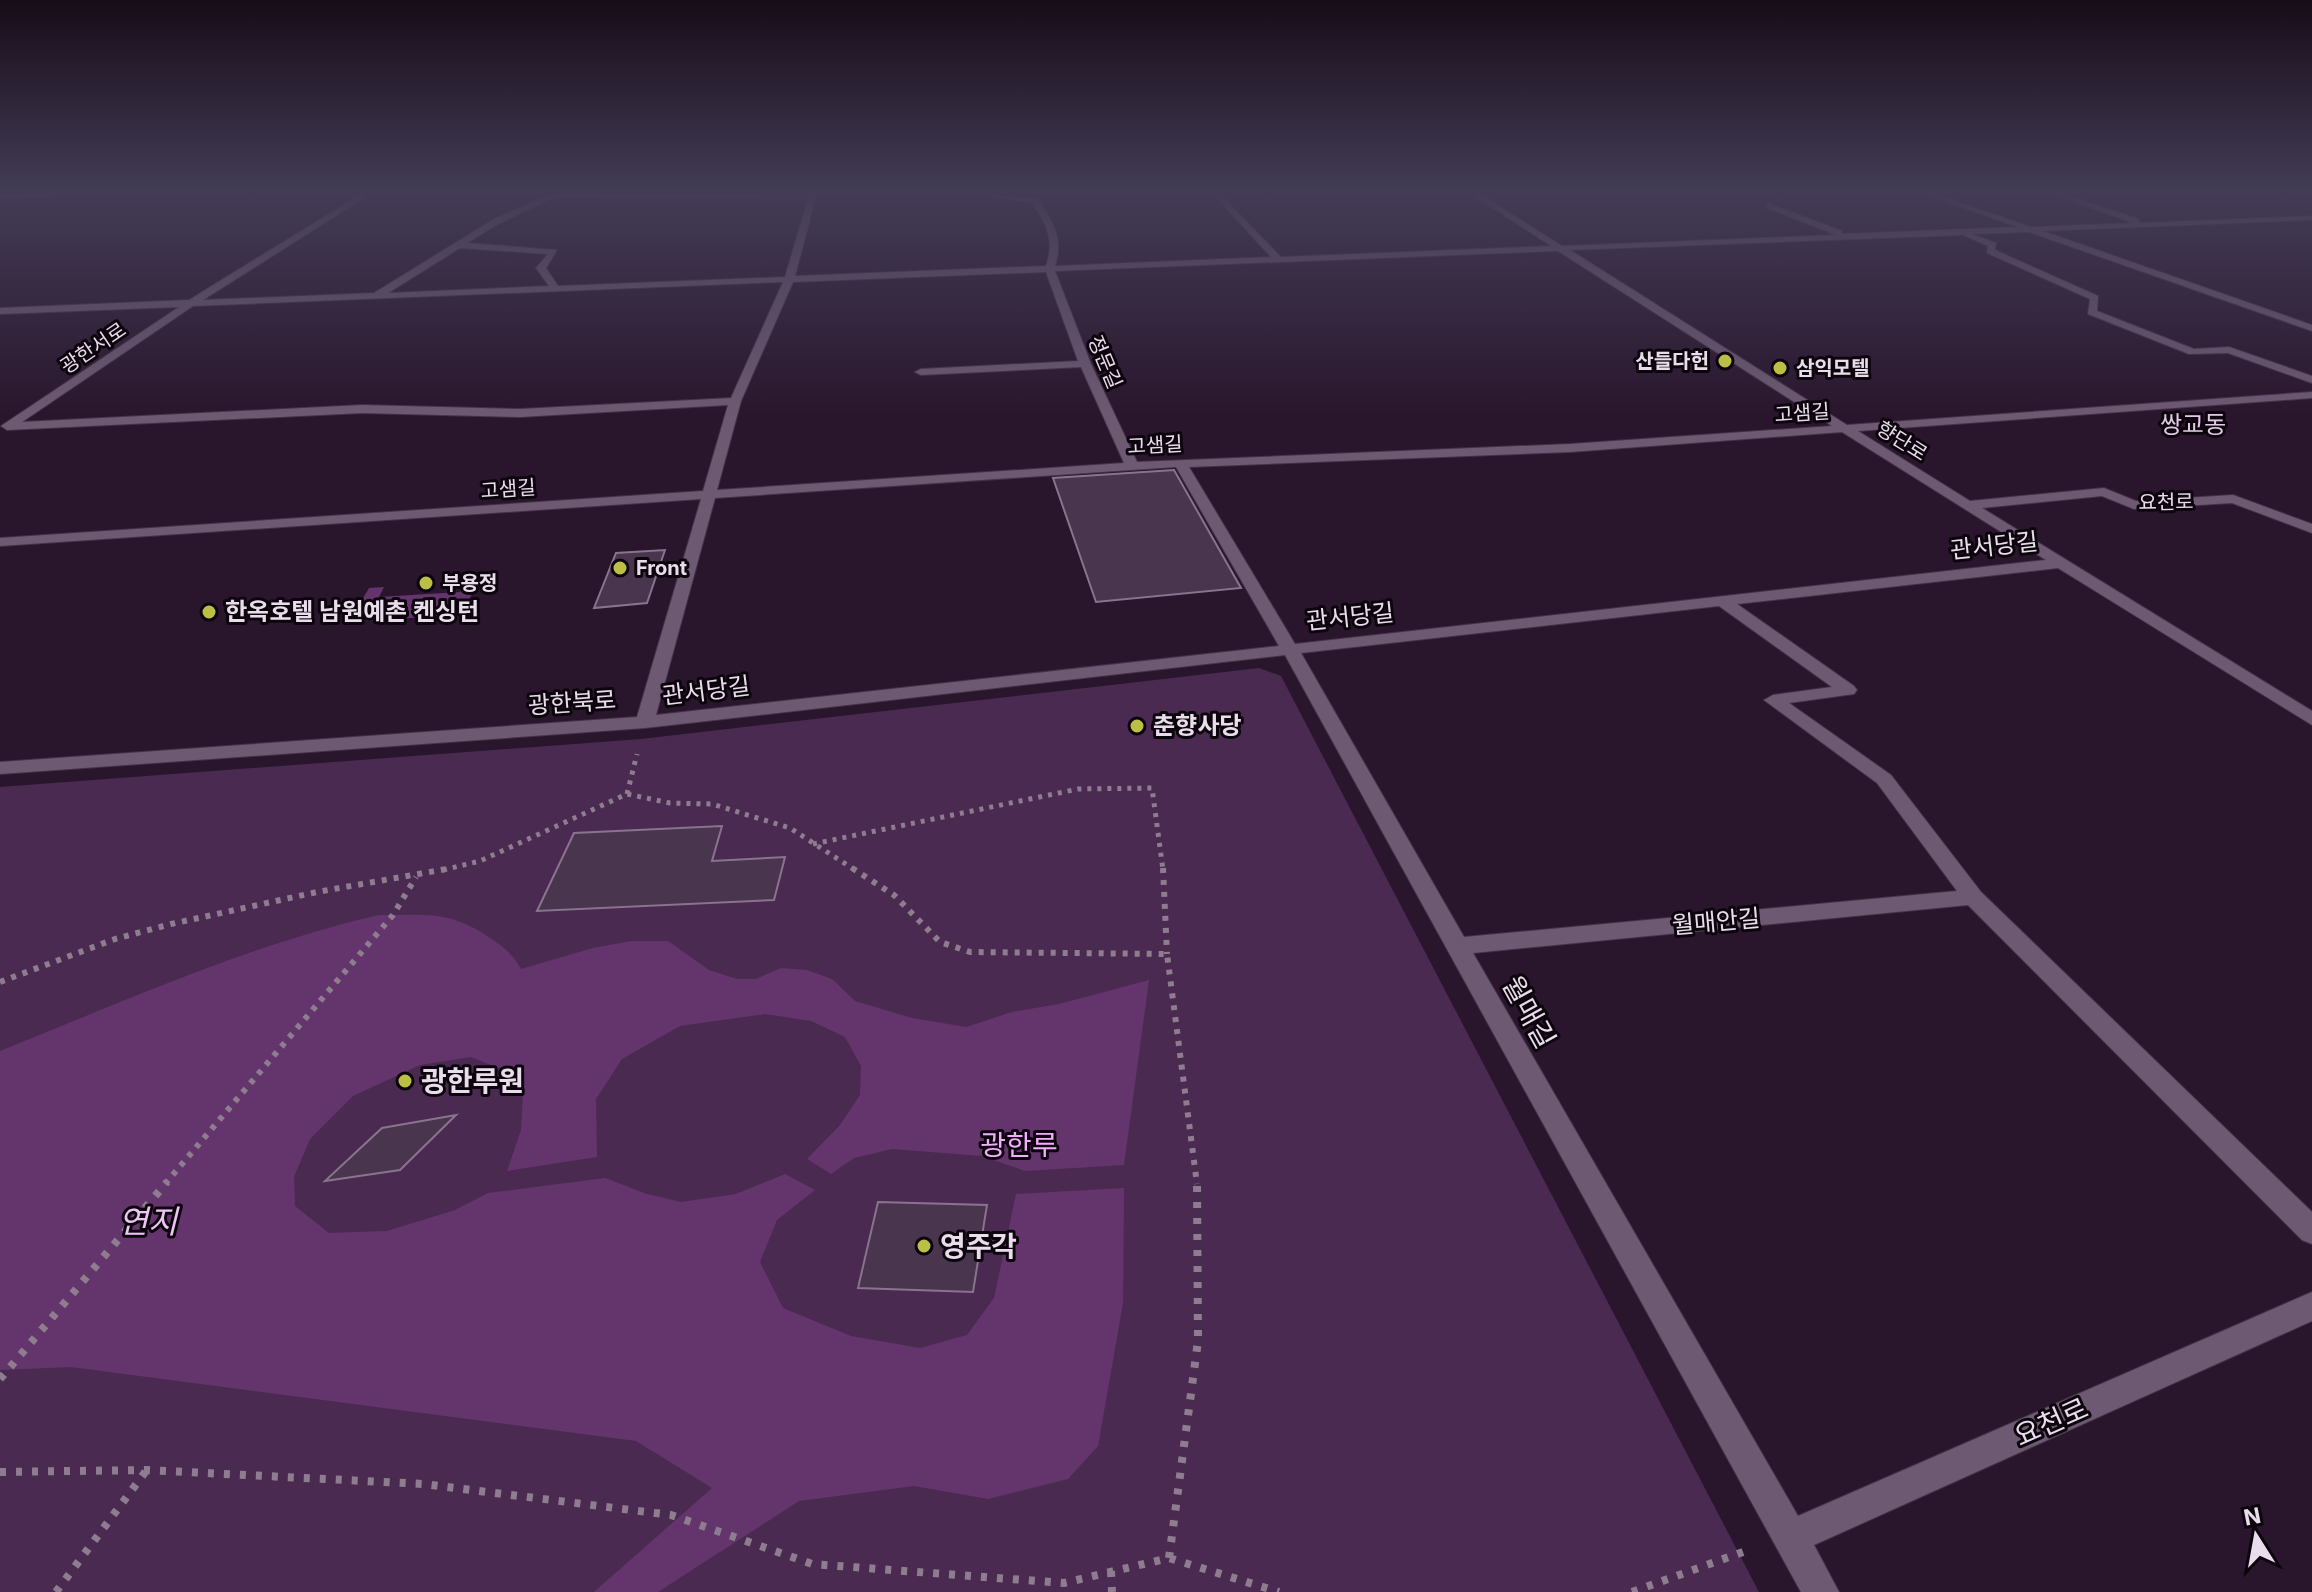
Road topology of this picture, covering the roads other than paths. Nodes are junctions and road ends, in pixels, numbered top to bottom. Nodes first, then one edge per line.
1 (249, 267) edge
2 (422, 267) edge
3 (542, 267) edge
4 (793, 267) edge
5 (1093, 267) edge
6 (1591, 267) edge
7 (2026, 267) edge
8 (2143, 267) edge
9 (1050, 269) junction
10 (789, 280) junction
11 (556, 289) junction
12 (376, 296) junction
13 (190, 304) junction
14 (0, 311) edge
15 (2312, 328) edge
16 (1085, 364) junction
17 (921, 372) dead end
18 (2312, 380) edge
19 (2312, 395) edge
20 (735, 401) junction
21 (4, 429) edge
22 (1847, 430) junction
23 (1180, 463) junction
24 (1132, 466) junction
25 (708, 496) junction
26 (1968, 505) junction
27 (2312, 529) edge
28 (0, 542) edge
29 (2061, 563) junction
30 (1721, 600) junction
31 (1289, 648) junction
32 (2312, 719) edge
33 (645, 722) junction
34 (0, 768) edge
35 (1973, 897) junction
36 (1458, 946) junction
37 (2312, 1231) edge
38 (2312, 1306) edge
39 (1791, 1537) junction
40 (1821, 1592) edge

1 - 13 street, 광한서로
2 - 12 street
3 - 11 street
4 - 10 street, 광한북로
5 - 9 street
6 - 22 street, 향단로
7 - 18 street
8 - 15 street
9 - 10 street
9 - 16 street, 정문길
10 - 11 street
10 - 20 street, 광한북로
11 - 12 street
12 - 13 street
13 - 14 street
13 - 21 street, 광한서로
16 - 17 street
16 - 24 street, 정문길
19 - 22 street, 고샘길
20 - 21 street
20 - 25 street, 광한북로
22 - 23 street, 고샘길
22 - 26 street, 향단로
23 - 24 street, 고샘길
23 - 31 street, 월매길
24 - 25 street, 고샘길
25 - 28 street, 고샘길
25 - 33 street, 광한북로
26 - 27 street, 요천로
26 - 29 street, 향단로
29 - 30 street, 관서당길
29 - 32 street, 향단로
30 - 31 street, 관서당길
30 - 35 street
31 - 33 street, 관서당길
31 - 36 street, 월매길
33 - 34 street, 광한북로
35 - 36 street, 월매안길
35 - 37 street
36 - 39 street, 월매길
38 - 39 street, 요천로
39 - 40 street, 월매길

